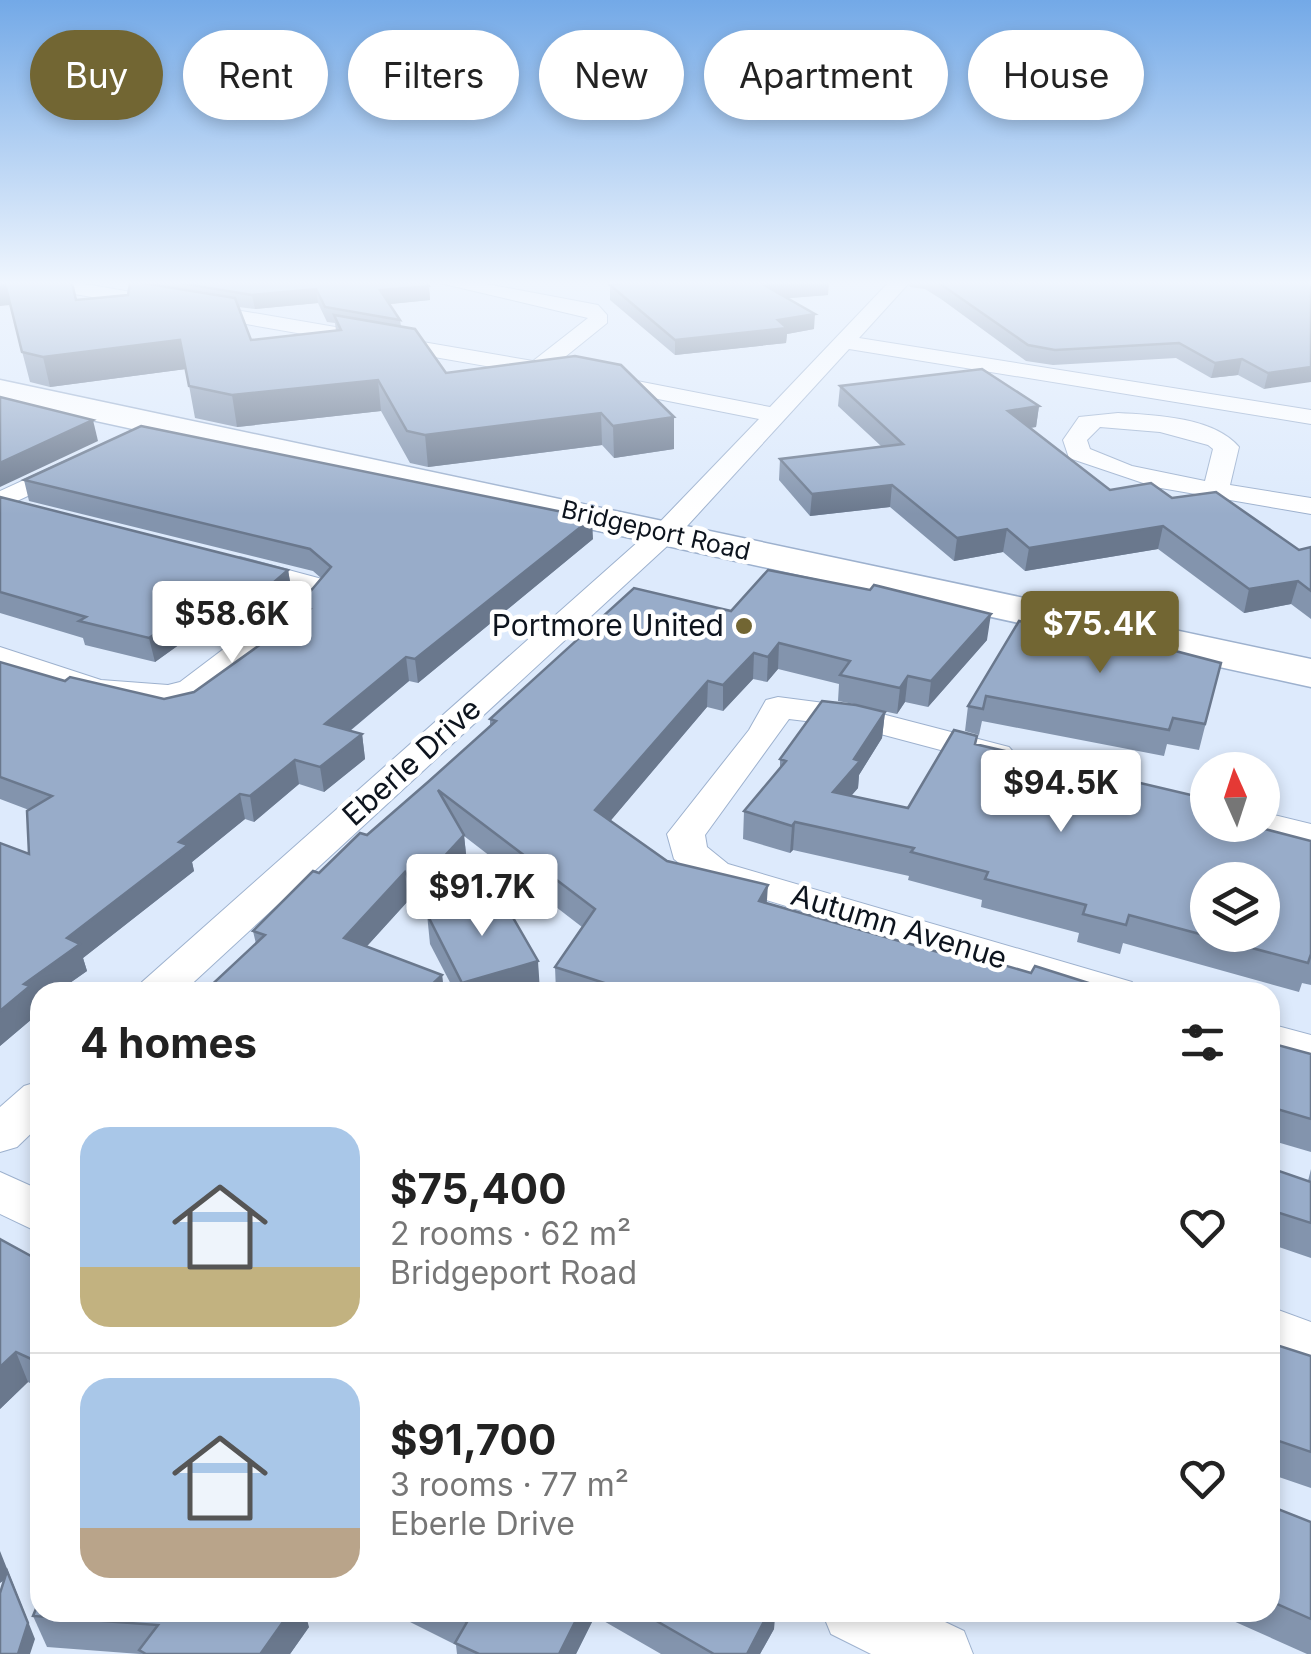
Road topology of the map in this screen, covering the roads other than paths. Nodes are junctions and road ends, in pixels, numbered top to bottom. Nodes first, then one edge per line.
1 (493, 360) edge
2 (548, 360) edge
3 (828, 360) edge
4 (957, 360) edge
5 (538, 368) junction
6 (0, 390) edge
7 (776, 414) junction
8 (1311, 418) edge
9 (158, 423) junction
10 (123, 441) edge
11 (88, 458) edge
12 (1216, 488) junction
13 (0, 504) edge
14 (1311, 506) edge
15 (38, 516) edge
16 (667, 531) junction
17 (208, 558) edge
18 (0, 657) edge
19 (1311, 673) edge
20 (1022, 761) edge
21 (1280, 828) edge
22 (1311, 836) edge
23 (168, 982) edge
24 (1082, 982) edge
25 (1280, 1041) edge
26 (1311, 1051) edge
27 (30, 1107) edge
28 (0, 1134) edge
29 (0, 1191) edge
30 (30, 1207) edge
31 (1280, 1334) edge
32 (1311, 1345) edge

1 - 5 street
2 - 5 street
3 - 7 street, Eberle Drive
4 - 8 street
5 - 7 street
6 - 9 main road, Bridgeport Road
7 - 16 street, Eberle Drive
9 - 10 street
9 - 16 main road, Bridgeport Road
11 - 13 street
12 - 12 street
12 - 14 street
13 - 15 street
16 - 19 main road, Bridgeport Road
16 - 23 street, Eberle Drive
17 - 18 street
20 - 24 street, Autumn Avenue
21 - 22 street
25 - 26 street
27 - 28 street
29 - 30 street
31 - 32 street

